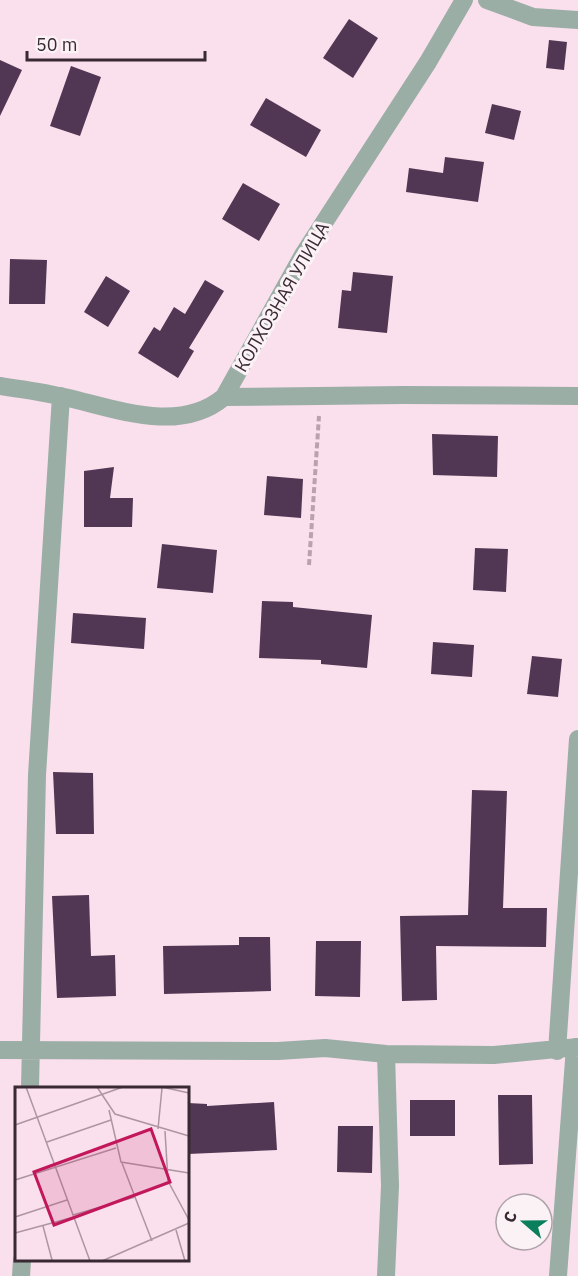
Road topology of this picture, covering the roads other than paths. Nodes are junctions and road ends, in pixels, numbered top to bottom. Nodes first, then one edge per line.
1 (464, 0) edge
2 (487, 0) edge
3 (578, 20) edge
4 (0, 386) edge
5 (61, 396) junction
6 (578, 396) edge
7 (224, 397) junction
8 (578, 739) edge
9 (570, 1048) edge
10 (32, 1049) junction
11 (0, 1050) edge
12 (386, 1053) junction
13 (30, 1087) edge
14 (386, 1276) edge
15 (558, 1276) edge

1 - 7 street, КОЛХОЗНАЯ УЛИЦА
2 - 3 street
4 - 5 street
5 - 7 street
5 - 10 street
6 - 7 street
8 - 9 street
9 - 12 street
9 - 15 street
10 - 11 street
10 - 12 street
10 - 13 street
12 - 14 street

